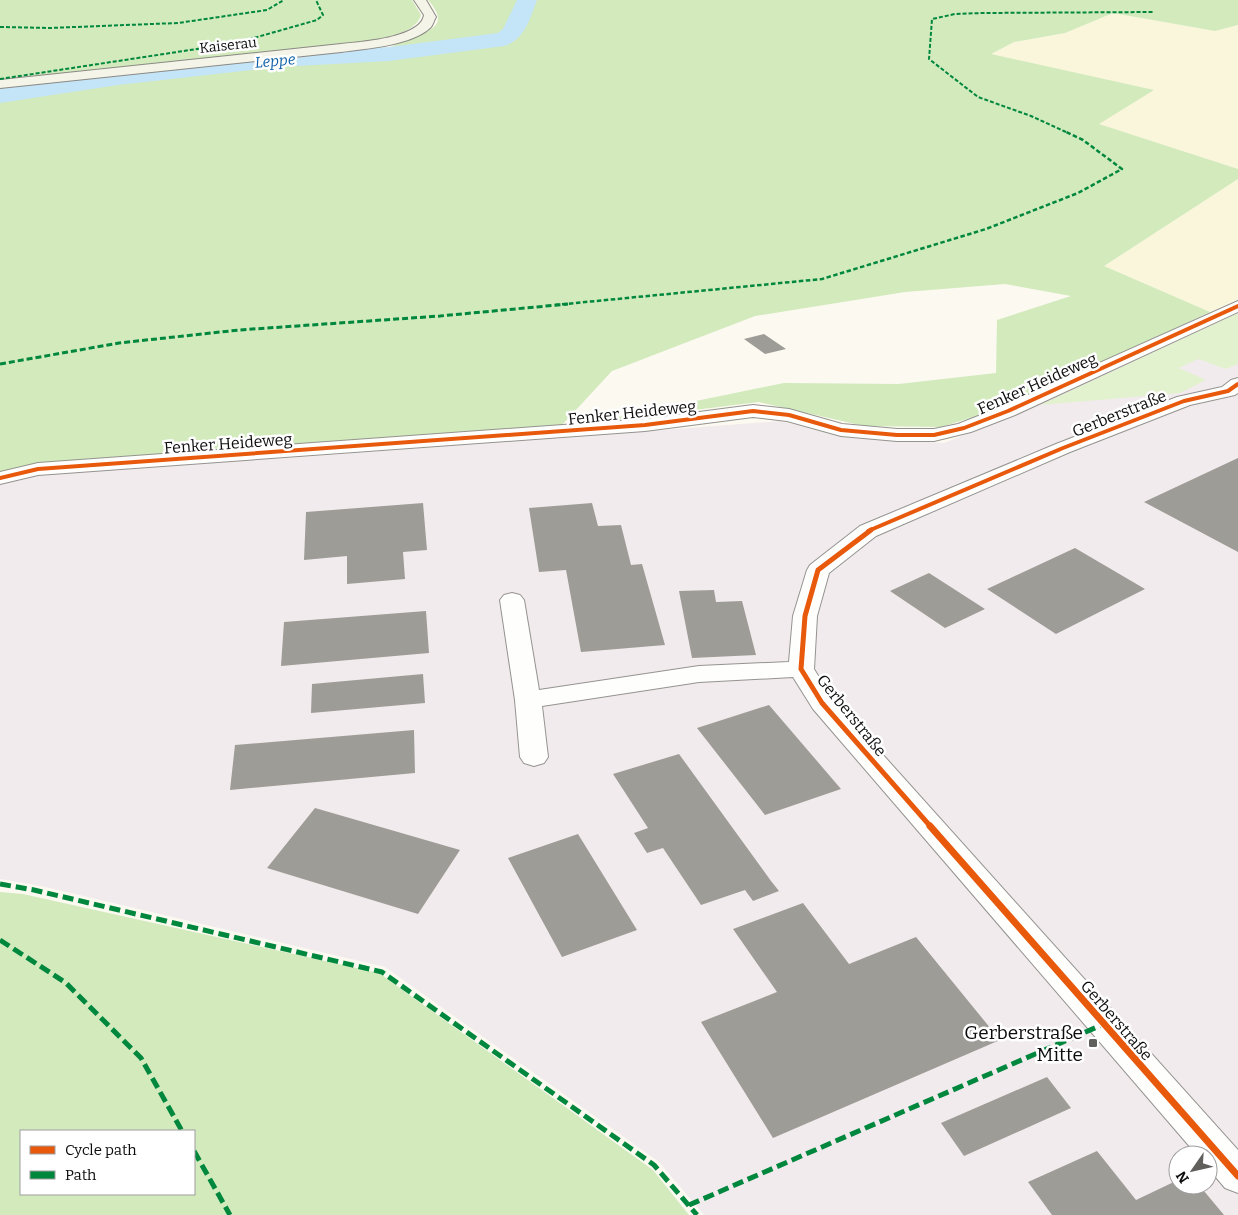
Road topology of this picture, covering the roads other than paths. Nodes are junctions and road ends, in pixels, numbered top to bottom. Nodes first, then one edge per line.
1 (420, 0) edge
2 (0, 84) edge
3 (1238, 306) edge
4 (1238, 384) edge
5 (0, 478) edge
6 (512, 600) dead end
7 (801, 669) junction
8 (528, 700) junction
9 (534, 757) dead end
10 (1238, 1176) edge

1 - 2 main road, Kaiserau
3 - 5 street, Fenker Heideweg
4 - 7 street, Gerberstraße
6 - 8 street
7 - 8 street, Gerberstraße
7 - 10 street, Gerberstraße
8 - 9 street

